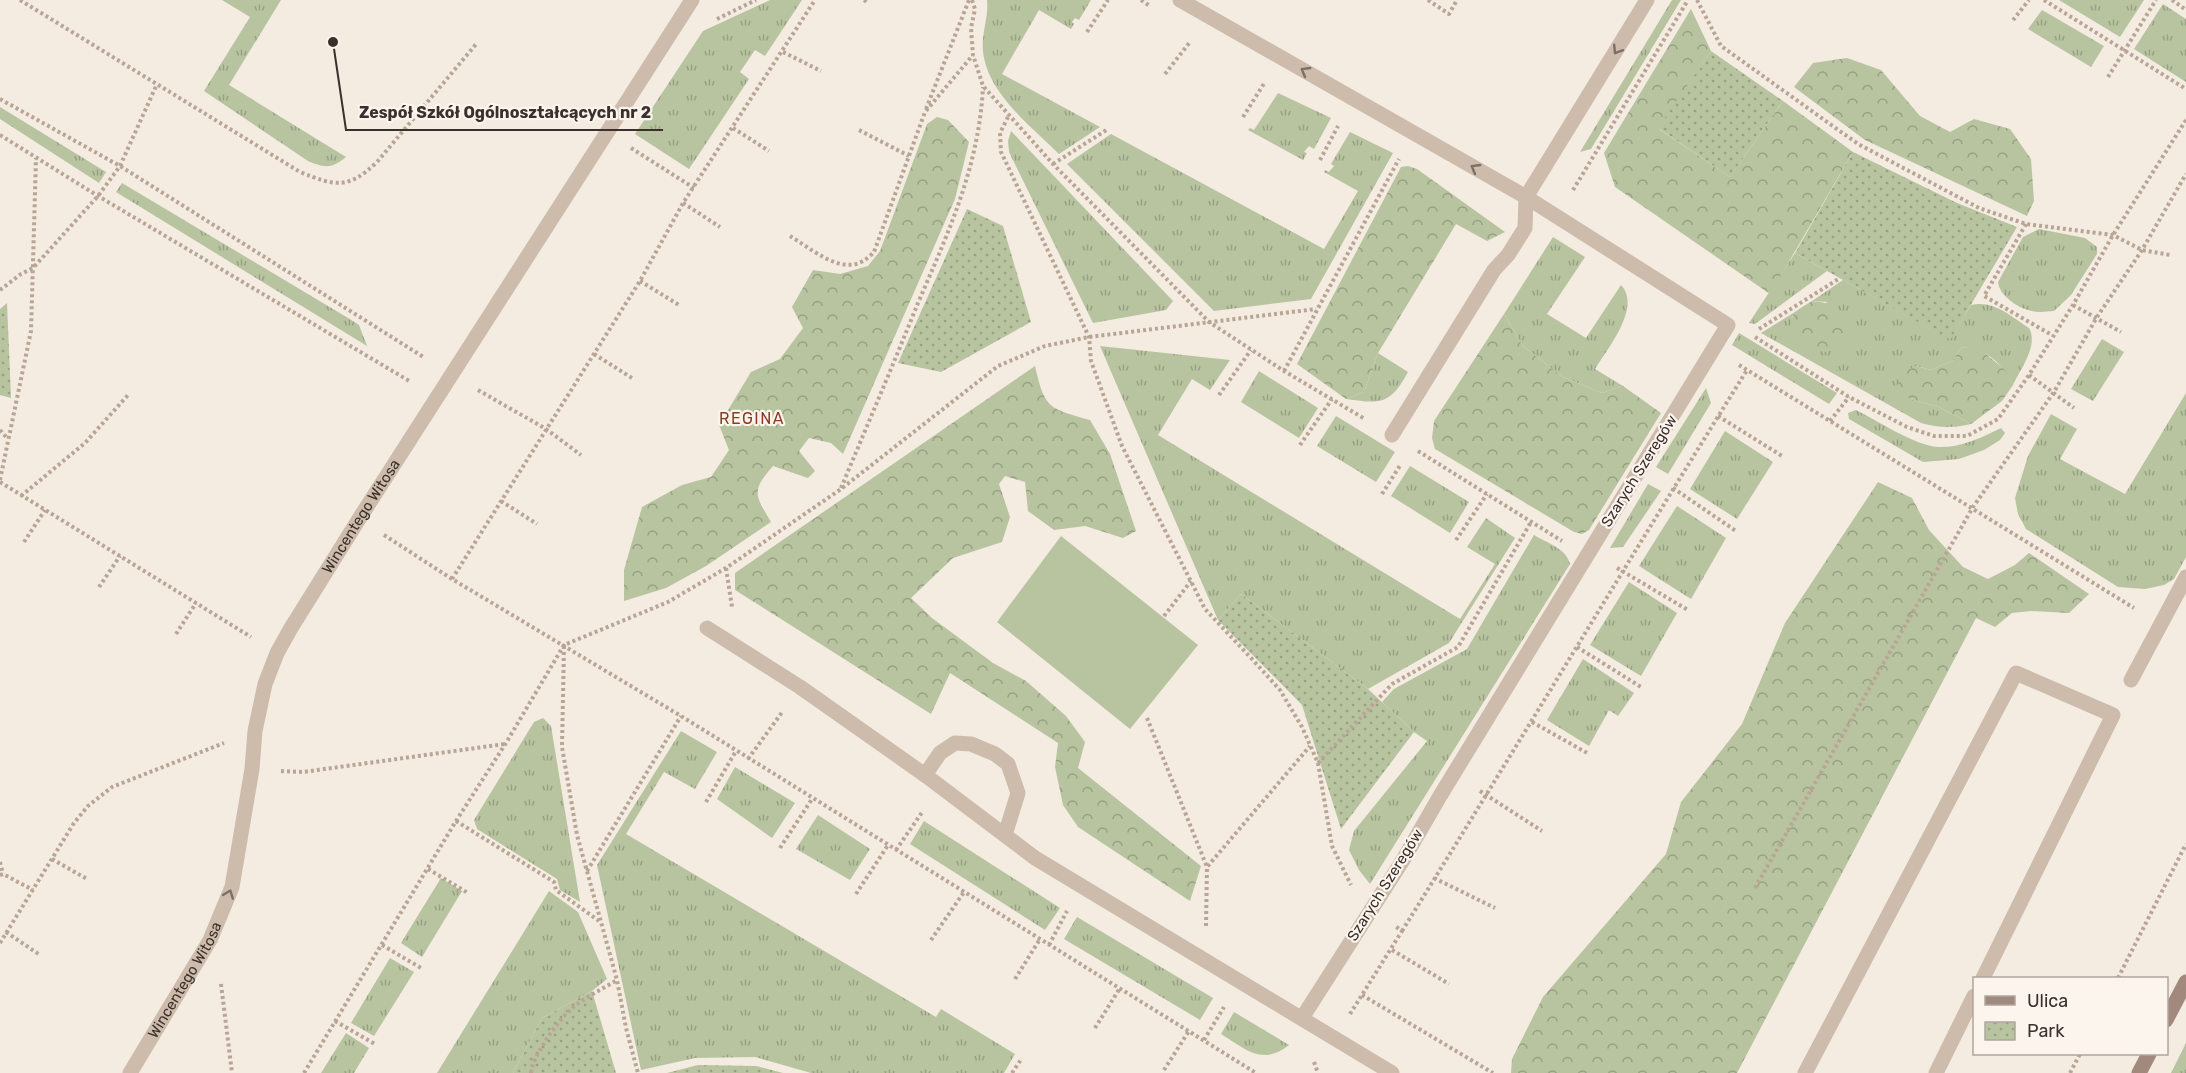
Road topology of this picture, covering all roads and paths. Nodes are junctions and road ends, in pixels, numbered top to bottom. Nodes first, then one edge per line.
1 (21, 0) edge
2 (692, 0) edge
3 (815, 0) edge
4 (970, 0) edge
5 (1108, 0) edge
6 (1180, 0) edge
7 (1428, 0) edge
8 (1457, 0) edge
9 (1647, 0) edge
10 (1688, 0) edge
11 (1697, 0) edge
12 (2029, 0) edge
13 (2044, 0) edge
14 (2156, 0) edge
15 (2172, 0) edge
16 (2186, 9) edge
17 (2013, 20) dead end
18 (1087, 32) dead end
19 (1191, 41) dead end
20 (477, 43) dead end
21 (2126, 51) junction
22 (783, 52) junction
23 (973, 54) junction
24 (822, 71) dead end
25 (1164, 74) dead end
26 (1269, 74) dead end
27 (2108, 78) dead end
28 (157, 84) junction
29 (983, 86) junction
30 (2186, 89) edge
31 (0, 99) edge
32 (925, 112) junction
33 (1008, 117) junction
34 (1243, 117) dead end
35 (1343, 118) dead end
36 (2186, 121) edge
37 (733, 128) junction
38 (1108, 129) dead end
39 (860, 130) dead end
40 (606, 132) junction
41 (0, 135) edge
42 (1403, 151) dead end
43 (770, 152) dead end
44 (909, 156) junction
45 (36, 158) junction
46 (1320, 160) dead end
47 (1053, 164) junction
48 (120, 166) junction
49 (2186, 174) edge
50 (694, 188) junction
51 (98, 196) junction
52 (1526, 197) junction
53 (683, 203) junction
54 (1557, 216) junction
55 (2026, 224) junction
56 (720, 227) dead end
57 (2113, 235) junction
58 (790, 236) dead end
59 (2142, 250) junction
60 (2170, 255) dead end
61 (33, 268) junction
62 (1840, 278) dead end
63 (640, 281) junction
64 (0, 290) edge
65 (2073, 304) junction
66 (679, 305) dead end
67 (1316, 309) junction
68 (2097, 318) junction
69 (1209, 322) junction
70 (2121, 332) dead end
71 (2052, 335) junction
72 (1089, 337) junction
73 (1713, 349) junction
74 (1251, 350) junction
75 (594, 354) junction
76 (1747, 370) junction
77 (1284, 371) junction
78 (452, 374) junction
79 (2029, 375) junction
80 (632, 378) dead end
81 (2054, 392) junction
82 (128, 394) dead end
83 (1219, 395) dead end
84 (1849, 397) junction
85 (437, 398) junction
86 (1332, 399) junction
87 (2074, 408) dead end
88 (1718, 416) junction
89 (1830, 421) junction
90 (546, 429) junction
91 (0, 430) edge
92 (1392, 435) junction
93 (8, 439) junction
94 (1300, 445) dead end
95 (1411, 447) junction
96 (581, 455) dead end
97 (1782, 456) dead end
98 (1641, 467) junction
99 (0, 481) edge
100 (1673, 488) junction
101 (841, 489) junction
102 (1382, 494) dead end
103 (1487, 494) junction
104 (21, 495) junction
105 (501, 501) junction
106 (1973, 507) junction
107 (45, 510) junction
108 (359, 519) junction
109 (1532, 522) junction
110 (537, 524) dead end
111 (1736, 531) dead end
112 (1456, 540) dead end
113 (24, 542) dead end
114 (120, 556) junction
115 (1586, 556) junction
116 (1624, 571) junction
117 (2186, 577) edge
118 (452, 579) junction
119 (1191, 581) junction
120 (99, 587) dead end
121 (196, 603) junction
122 (1688, 610) dead end
123 (1164, 616) dead end
124 (2160, 624) junction
125 (707, 628) dead end
126 (176, 634) dead end
127 (564, 645) junction
128 (1577, 647) junction
129 (277, 653) junction
130 (2131, 680) dead end
131 (800, 687) junction
132 (1641, 687) dead end
133 (681, 716) junction
134 (1147, 718) dead end
135 (1532, 722) junction
136 (255, 732) junction
137 (506, 743) junction
138 (1310, 746) junction
139 (736, 751) junction
140 (1589, 754) dead end
141 (748, 759) junction
142 (1318, 763) junction
143 (252, 769) junction
144 (1455, 771) junction
145 (925, 776) junction
146 (939, 787) junction
147 (1486, 796) junction
148 (812, 799) junction
149 (706, 802) dead end
150 (456, 821) junction
151 (1542, 831) dead end
152 (1005, 835) junction
153 (2186, 844) edge
154 (888, 845) junction
155 (780, 848) dead end
156 (896, 850) junction
157 (52, 859) junction
158 (1402, 860) junction
159 (0, 862) edge
160 (1208, 867) junction
161 (428, 868) junction
162 (586, 872) junction
163 (1, 875) edge
164 (1435, 878) junction
165 (87, 879) dead end
166 (1755, 888) dead end
167 (33, 890) junction
168 (964, 892) junction
169 (468, 893) dead end
170 (856, 894) dead end
171 (1495, 908) dead end
172 (1371, 909) junction
173 (600, 921) junction
174 (214, 930) junction
175 (1402, 931) junction
176 (6, 932) junction
177 (1040, 939) junction
178 (931, 940) dead end
179 (0, 943) edge
180 (382, 945) junction
181 (1392, 950) junction
182 (40, 955) dead end
183 (1205, 959) junction
184 (421, 968) dead end
185 (1983, 977) edge
186 (2119, 977) edge
187 (1015, 979) dead end
188 (617, 980) junction
189 (2186, 982) edge
190 (1449, 984) dead end
191 (1120, 988) junction
192 (1362, 995) junction
193 (1973, 998) edge
194 (2168, 1016) edge
195 (1302, 1018) junction
196 (335, 1021) junction
197 (1095, 1028) dead end
198 (1189, 1031) junction
199 (1336, 1039) junction
200 (375, 1044) dead end
201 (2079, 1055) edge
202 (2149, 1055) edge
203 (1022, 1058) dead end
204 (1164, 1070) dead end
205 (129, 1073) edge
206 (232, 1073) edge
207 (304, 1073) edge
208 (531, 1073) edge
209 (638, 1073) edge
210 (1012, 1073) edge
211 (1256, 1073) edge
212 (1392, 1073) edge
213 (1493, 1073) edge
214 (1805, 1073) edge
215 (1936, 1073) edge
216 (2070, 1073) edge
217 (2139, 1073) edge

1 - 28 path
2 - 40 street, Wincentego Witosa
3 - 22 path
4 - 23 path
4 - 32 path
5 - 18 path
52 -> 6 street, Szarych Szeregów
7 - 8 path
9 -> 52 street
10 - 54 path
11 - 55 path
12 - 17 path
13 - 21 path
14 - 21 path
15 - 16 path
19 - 25 path
20 - 28 path
21 - 27 path
21 - 30 path
22 - 24 path
22 - 37 path
23 - 29 path
23 - 32 path
26 - 34 path
28 - 48 path
29 - 33 path
29 - 101 path
31 - 48 path
32 - 44 path
33 - 47 path
33 - 72 path
35 - 46 path
36 - 57 path
37 - 43 path
37 - 50 path
38 - 47 path
39 - 44 path
40 - 50 path
40 - 78 street, Wincentego Witosa
41 - 45 path
42 - 67 path
44 - 58 path
45 - 51 path
45 - 61 path
47 - 69 path
48 - 51 path
48 - 78 path
49 - 59 path
50 - 53 path
51 - 61 path
51 - 85 path
52 - 54 street, Szarych Szeregów
52 - 92 street
53 - 56 path
53 - 63 path
54 - 73 street, Szarych Szeregów
55 - 57 path
55 - 71 path
57 - 59 path
57 - 65 path
59 - 60 path
59 - 68 path
61 - 64 path
61 - 93 path
62 - 84 path
63 - 66 path
63 - 75 path
65 - 68 path
65 - 71 path
67 - 69 path
67 - 77 path
68 - 70 path
68 - 81 path
69 - 72 path
69 - 74 path
71 - 79 path
72 - 101 path
72 - 119 path
73 - 76 path
73 - 98 street, Szarych Szeregów
74 - 77 path
74 - 83 path
75 - 80 path
75 - 90 path
76 - 88 path
76 - 89 path
77 - 86 path
78 - 85 street, Wincentego Witosa
78 - 90 path
79 - 81 path
79 - 84 path
81 - 87 path
81 - 106 path
82 - 104 path
84 - 89 path
85 - 108 street, Wincentego Witosa
86 - 92 path
86 - 94 path
88 - 97 path
88 - 100 path
89 - 106 path
90 - 96 path
90 - 105 path
91 - 93 path
92 - 95 path
93 - 99 path
95 - 102 path
95 - 103 path
98 - 100 path
98 - 115 street, Szarych Szeregów
99 - 104 path
100 - 111 path
100 - 116 path
101 - 127 path
103 - 109 path
103 - 112 path
104 - 107 path
105 - 110 path
105 - 118 path
106 - 124 path
106 - 166 path
107 - 113 path
107 - 114 path
108 - 118 path
108 - 129 street, Wincentego Witosa
109 - 115 path
109 - 142 path
114 - 120 path
114 - 121 path
115 - 116 path
115 - 144 street, Szarych Szeregów
116 - 122 path
116 - 128 path
117 - 124 street
118 - 127 path
119 - 123 path
119 - 138 path
121 - 126 path
121 - 129 path
124 - 130 street
125 - 131 street
127 - 133 path
127 - 137 path
127 - 162 path
128 - 132 path
128 - 135 path
129 - 136 street, Wincentego Witosa
131 - 141 path
131 - 145 street
133 - 139 path
133 - 162 path
134 - 160 path
135 - 140 path
135 - 147 path
136 - 143 street, Wincentego Witosa
136 - 157 path
137 - 143 path
137 - 150 path
138 - 142 path
138 - 160 path
139 - 141 path
139 - 149 path
141 - 148 path
142 - 172 path
174 -> 143 street, Wincentego Witosa
144 - 147 path
144 - 158 street, Szarych Szeregów
145 - 146 street
145 - 152 street
146 - 152 street
146 - 156 path
147 - 151 path
147 - 164 path
148 - 154 path
148 - 155 path
150 - 161 path
150 - 173 path
152 - 183 street
153 - 186 path
154 - 156 path
154 - 170 path
156 - 168 path
157 - 165 path
157 - 167 path
158 - 164 path
158 - 172 street, Szarych Szeregów
159 - 163 path
160 - 183 path
161 - 169 path
161 - 180 path
162 - 173 path
163 - 167 path
164 - 171 path
164 - 175 path
167 - 176 path
168 - 177 path
168 - 178 path
172 - 175 path
172 - 195 street, Szarych Szeregów
173 - 188 path
174 - 205 street, Wincentego Witosa
174 - 206 path
175 - 181 path
176 - 179 path
176 - 182 path
177 - 187 path
177 - 191 path
180 - 184 path
180 - 196 path
181 - 190 path
181 - 192 path
183 - 195 street
185 - 214 street
188 - 208 path
188 - 209 path
189 - 194 street
191 - 197 path
191 - 198 path
192 - 199 path
192 - 213 path
193 - 215 street
195 - 199 street
196 - 200 path
196 - 207 path
198 - 204 path
198 - 211 path
199 - 212 street
201 - 216 path
202 - 217 street
203 - 210 path

